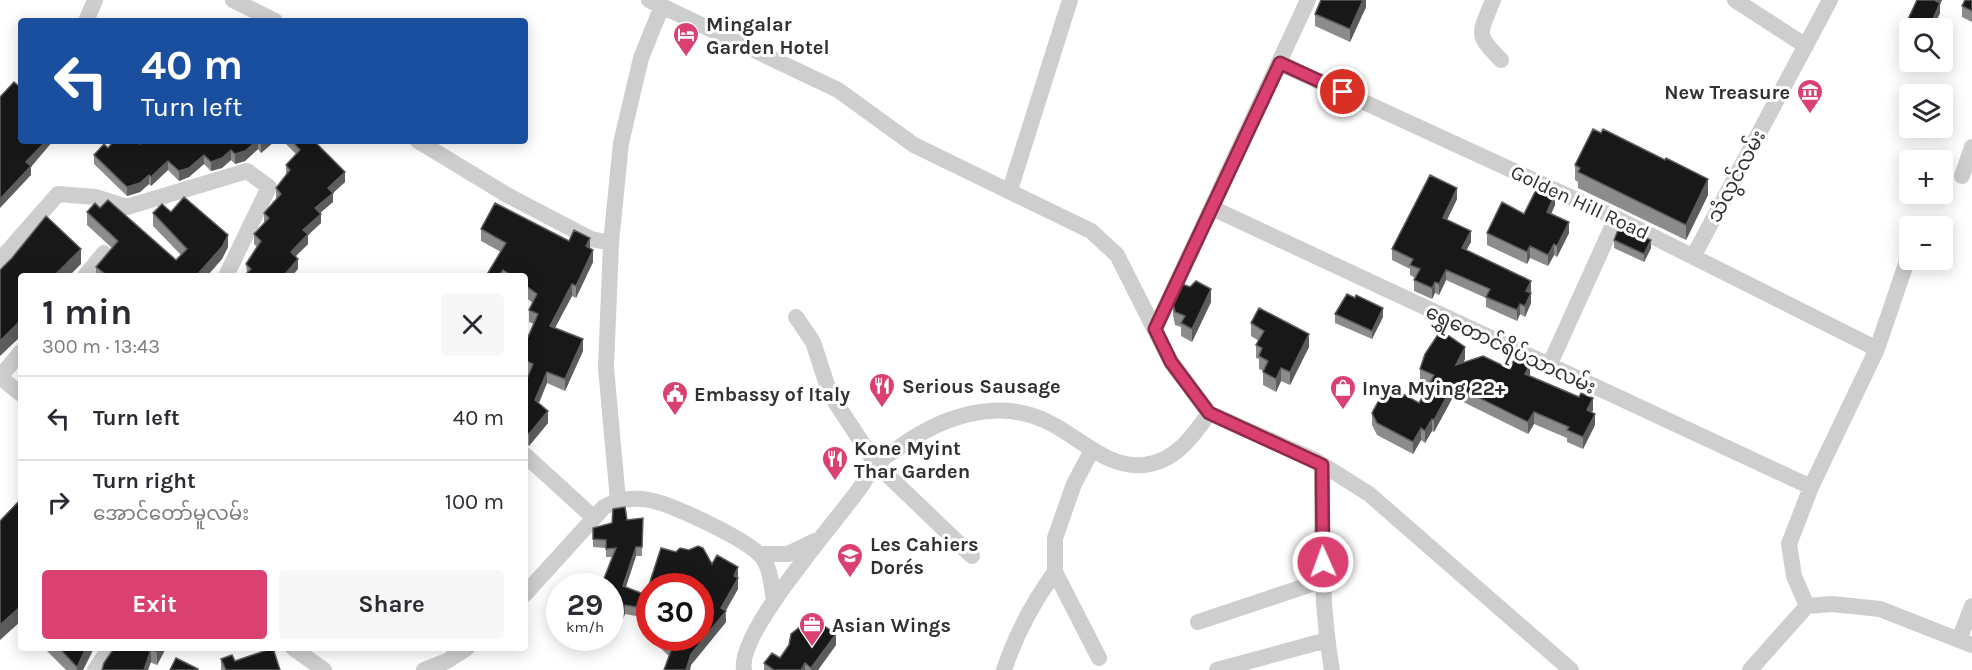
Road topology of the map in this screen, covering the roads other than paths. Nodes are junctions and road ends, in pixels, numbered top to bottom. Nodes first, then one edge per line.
1 (95, 0) edge
2 (233, 0) edge
3 (1070, 0) edge
4 (1308, 0) edge
5 (1493, 0) edge
6 (1736, 0) edge
7 (1830, 0) edge
8 (656, 3) edge
9 (87, 18) edge
10 (269, 18) edge
11 (1806, 46) junction
12 (1501, 60) dead end
13 (1280, 63) junction
14 (423, 144) edge
15 (1972, 147) edge
16 (1962, 176) dead end
17 (1010, 190) junction
18 (1212, 208) junction
19 (1616, 218) junction
20 (611, 243) junction
21 (104, 253) edge
22 (1693, 257) junction
23 (0, 260) edge
24 (1904, 270) edge
25 (87, 273) edge
26 (227, 273) edge
27 (796, 317) dead end
28 (1155, 329) junction
29 (1877, 349) junction
30 (18, 356) edge
31 (1549, 366) junction
32 (0, 377) edge
33 (18, 392) edge
34 (1209, 413) junction
35 (1092, 450) junction
36 (528, 457) edge
37 (876, 464) junction
38 (1322, 465) junction
39 (1811, 488) junction
40 (605, 508) junction
41 (821, 537) junction
42 (760, 554) junction
43 (972, 556) dead end
44 (1055, 572) junction
45 (1324, 580) junction
46 (528, 591) edge
47 (774, 600) junction
48 (1807, 606) junction
49 (1972, 606) edge
50 (1198, 622) dead end
51 (1327, 640) junction
52 (1966, 643) edge
53 (108, 651) edge
54 (297, 651) edge
55 (463, 651) edge
56 (1099, 658) dead end
57 (316, 667) edge
58 (95, 670) edge
59 (424, 670) edge
60 (744, 670) edge
61 (1004, 670) edge
62 (1217, 670) edge
63 (1332, 670) edge
64 (1571, 670) edge
65 (1750, 670) edge

1 - 9 street
2 - 10 street
3 - 17 street
4 - 13 street
5 - 12 street
6 - 11 street
7 - 11 street, သံလွင်လမ်း
8 - 17 street
8 - 20 street
11 - 22 street, သံလွင်လမ်း
13 - 18 street
13 - 19 street, Golden Hill Road
14 - 20 street
15 - 16 street
17 - 28 street
18 - 28 street
18 - 31 street, ရွှေတောင်ရိပ်သာလမ်း
19 - 22 street, Golden Hill Road
19 - 31 street
20 - 40 street
21 - 25 street
22 - 29 street, Golden Hill Road
23 - 26 street
24 - 29 street
27 - 37 street
28 - 34 street
29 - 39 street
30 - 32 street
31 - 39 street, ရွှေတောင်ရိပ်သာလမ်း
32 - 33 street
34 - 35 street
34 - 38 street
35 - 37 street
35 - 44 street
36 - 40 street
37 - 41 street
37 - 43 street
38 - 45 street
38 - 64 street
39 - 48 street
40 - 42 street
40 - 46 street
41 - 42 street
41 - 47 street
42 - 47 street
44 - 56 street
44 - 61 street
45 - 50 street
45 - 51 street
47 - 60 street
48 - 52 street
48 - 65 street
49 - 52 street
51 - 62 street
51 - 63 street
53 - 58 street
54 - 57 street
55 - 59 street

